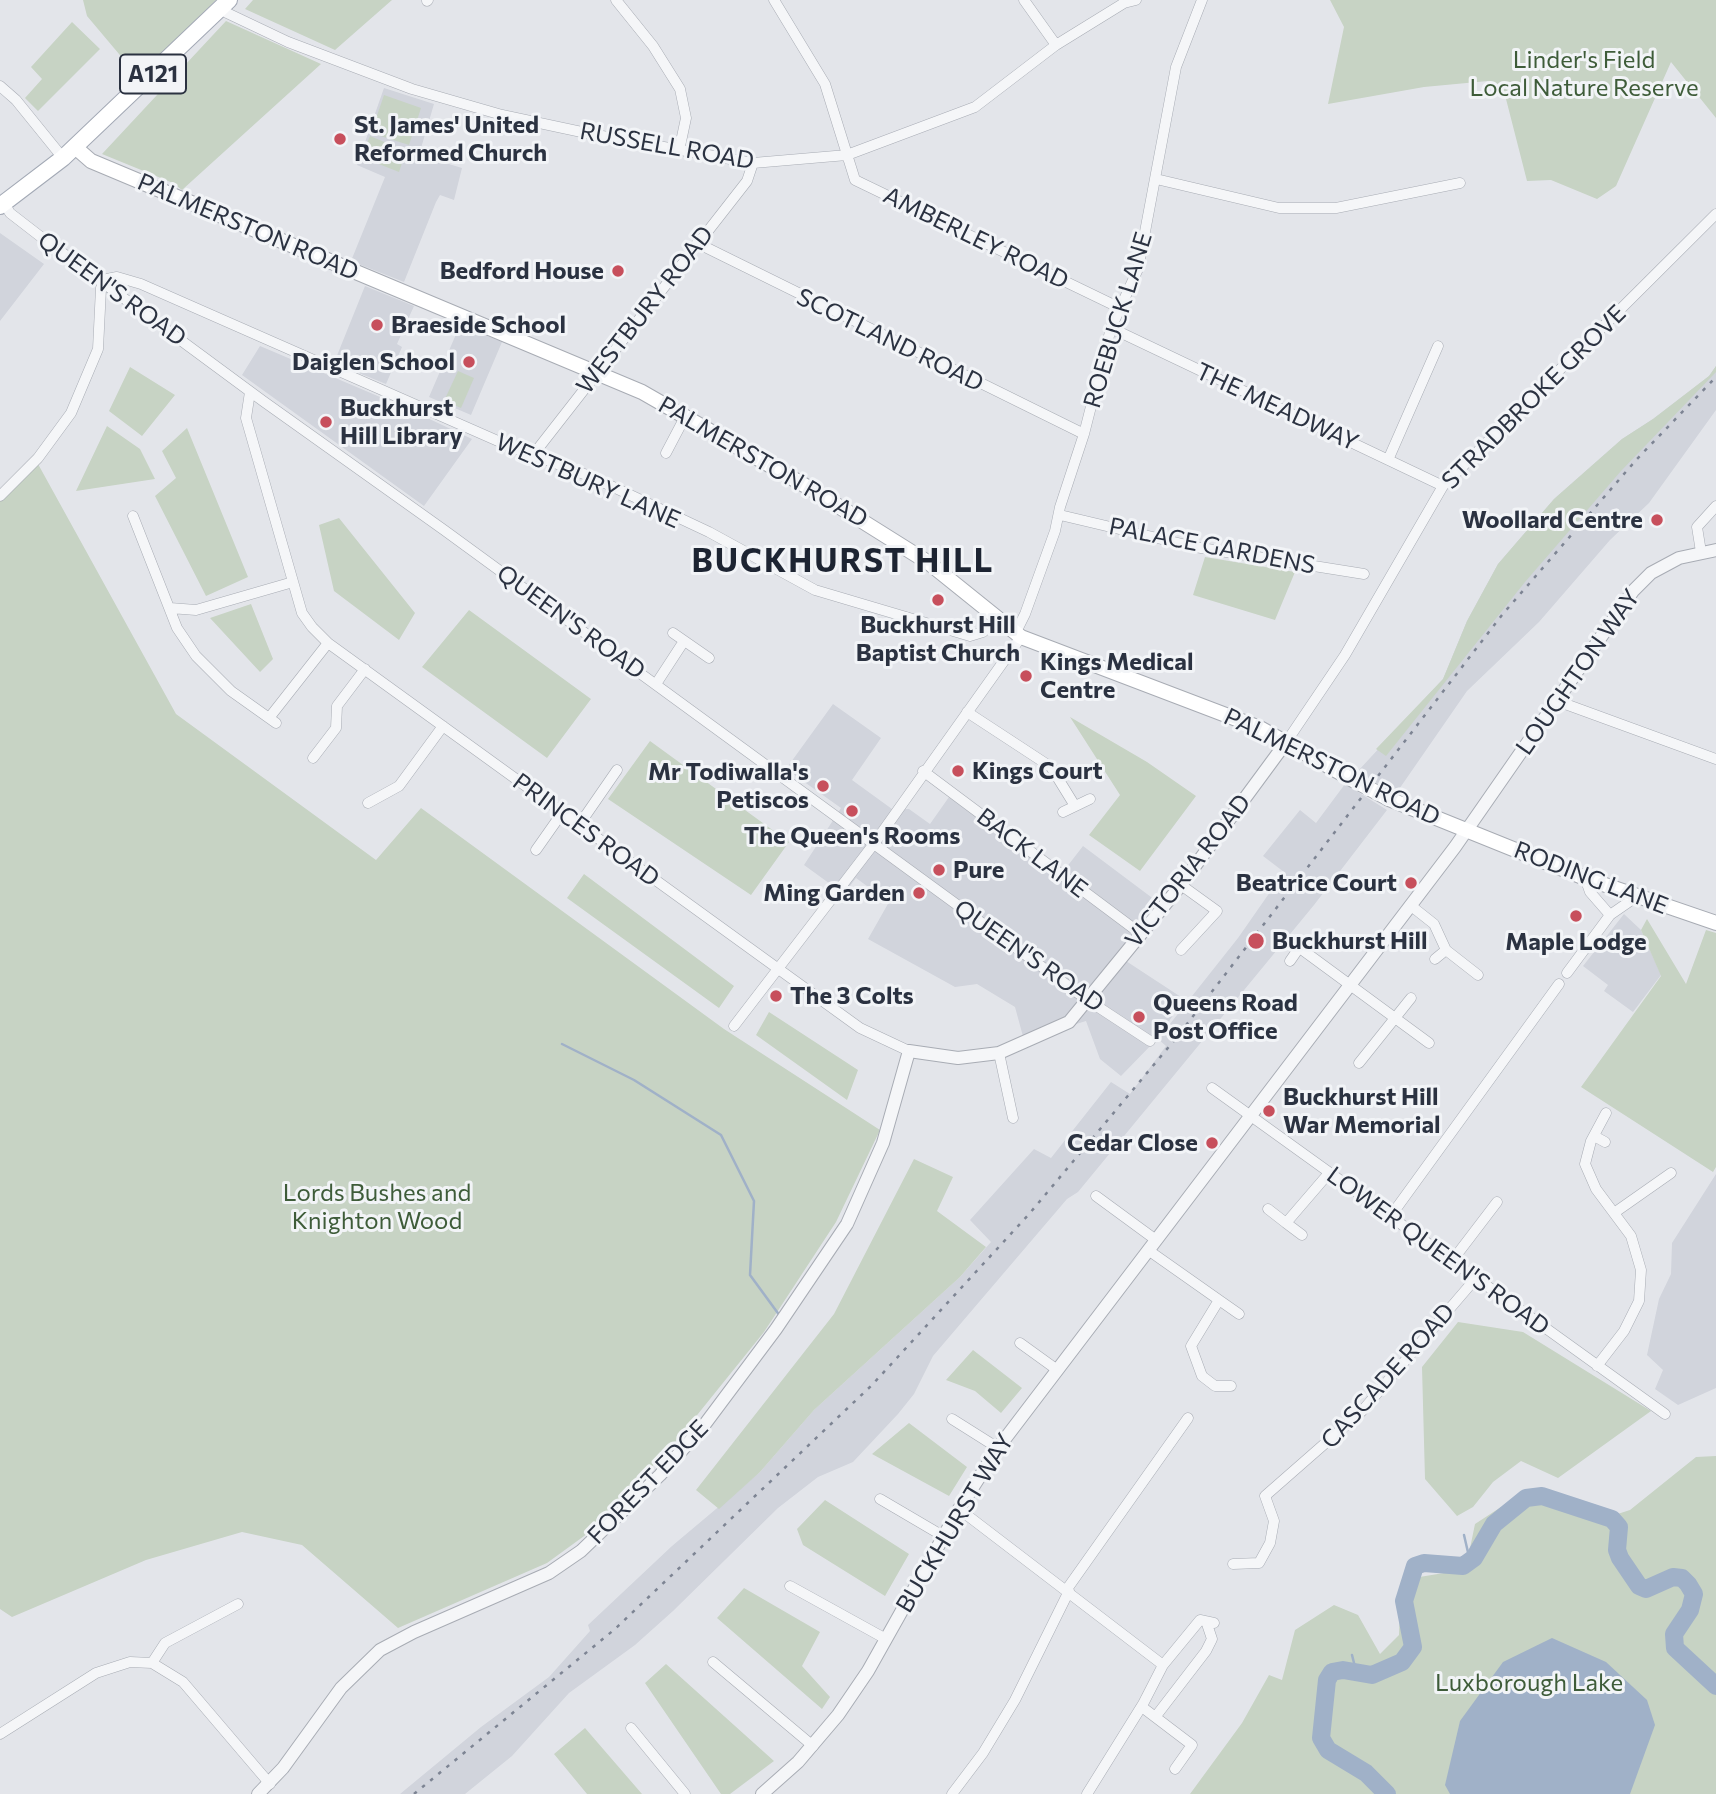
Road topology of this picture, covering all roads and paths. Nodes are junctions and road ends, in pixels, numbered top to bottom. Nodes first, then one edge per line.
1 (616, 0) edge
2 (774, 0) edge
3 (1024, 0) edge
4 (1136, 0) edge
5 (1202, 0) edge
6 (223, 2) edge
7 (1056, 45) junction
8 (0, 86) edge
9 (75, 147) junction
10 (680, 151) junction
11 (847, 156) junction
12 (63, 158) junction
13 (753, 163) junction
14 (1156, 179) junction
15 (1460, 183) dead end
16 (2, 205) edge
17 (1716, 214) edge
18 (697, 243) junction
19 (104, 284) junction
20 (1120, 308) junction
21 (1111, 328) junction
22 (1438, 346) dead end
23 (597, 371) junction
24 (250, 392) junction
25 (686, 415) junction
26 (1084, 434) junction
27 (666, 453) dead end
28 (533, 454) junction
29 (1388, 460) junction
30 (1443, 485) junction
31 (0, 496) edge
32 (1716, 506) edge
33 (1060, 515) junction
34 (133, 516) dead end
35 (1716, 550) edge
36 (1701, 552) junction
37 (1364, 575) dead end
38 (293, 582) junction
39 (170, 608) junction
40 (996, 620) junction
41 (673, 633) dead end
42 (1018, 636) junction
43 (684, 640) junction
44 (328, 643) junction
45 (709, 658) dead end
46 (365, 669) junction
47 (656, 684) junction
48 (1556, 701) junction
49 (967, 712) junction
50 (443, 726) junction
51 (1287, 741) junction
52 (313, 758) dead end
53 (1716, 759) edge
54 (617, 770) dead end
55 (923, 771) junction
56 (1090, 799) dead end
57 (368, 803) dead end
58 (1074, 806) junction
59 (1063, 812) dead end
60 (562, 813) junction
61 (579, 825) junction
62 (1467, 830) junction
63 (873, 845) junction
64 (536, 850) dead end
65 (1585, 878) junction
66 (1181, 885) junction
67 (1636, 897) junction
68 (1410, 905) junction
69 (1610, 915) junction
70 (1716, 923) edge
71 (1141, 934) junction
72 (1181, 950) dead end
73 (1446, 950) junction
74 (1435, 960) dead end
75 (1290, 961) dead end
76 (777, 968) junction
77 (1567, 973) dead end
78 (1478, 975) dead end
79 (1559, 984) dead end
80 (1349, 985) junction
81 (1411, 998) dead end
82 (1086, 999) junction
83 (1393, 1018) junction
84 (734, 1026) dead end
85 (1145, 1038) dead end
86 (1429, 1043) dead end
87 (909, 1051) junction
88 (999, 1053) junction
89 (1359, 1063) dead end
90 (1212, 1088) dead end
91 (1606, 1113) dead end
92 (1249, 1116) junction
93 (1013, 1118) dead end
94 (1594, 1136) junction
95 (1605, 1142) dead end
96 (1329, 1172) junction
97 (1671, 1173) dead end
98 (1096, 1196) dead end
99 (1497, 1202) dead end
100 (1268, 1209) dead end
101 (1614, 1213) junction
102 (1390, 1217) junction
103 (1286, 1223) junction
104 (1302, 1235) dead end
105 (1152, 1245) junction
106 (1451, 1261) junction
107 (1476, 1278) junction
108 (1219, 1300) junction
109 (1239, 1314) dead end
110 (1020, 1343) dead end
111 (1597, 1366) junction
112 (1056, 1369) junction
113 (1231, 1386) dead end
114 (1665, 1414) dead end
115 (1188, 1418) dead end
116 (952, 1419) dead end
117 (998, 1448) junction
118 (880, 1499) dead end
119 (959, 1508) junction
120 (943, 1536) junction
121 (1233, 1564) dead end
122 (790, 1586) dead end
123 (1068, 1590) junction
124 (238, 1604) dead end
125 (886, 1639) junction
126 (713, 1662) dead end
127 (152, 1663) junction
128 (1163, 1665) junction
129 (1142, 1707) junction
130 (1156, 1716) junction
131 (631, 1728) dead end
132 (0, 1734) edge
133 (813, 1746) junction
134 (1175, 1769) dead end
135 (270, 1784) junction
136 (257, 1794) edge
137 (685, 1794) edge
138 (762, 1794) edge
139 (952, 1794) edge
140 (1087, 1794) edge

1 - 10 street
2 - 11 street, AMBERLEY ROAD
3 - 7 street
4 - 7 street, RUSSELL ROAD
5 - 14 street, ROEBUCK LANE
6 - 9 main road, A121
6 - 10 street, RUSSELL ROAD
7 - 11 street, RUSSELL ROAD
8 - 12 street
9 - 12 main road, A121
9 - 23 main road, PALMERSTON ROAD
10 - 13 street, RUSSELL ROAD
11 - 13 street, RUSSELL ROAD
11 - 20 street, AMBERLEY ROAD
12 - 16 main road, A121
13 - 18 street, WESTBURY ROAD
14 - 15 street
14 - 20 street, ROEBUCK LANE
16 - 19 street, QUEEN'S ROAD
17 - 30 street, STRADBROKE GROVE
18 - 23 street, WESTBURY ROAD
18 - 26 street, SCOTLAND ROAD
19 - 24 street, QUEEN'S ROAD
19 - 28 street, WESTBURY LANE
19 - 31 street
20 - 21 street, ROEBUCK LANE
21 - 26 street, ROEBUCK LANE
21 - 29 street, THE MEADWAY
22 - 29 street
23 - 25 main road, PALMERSTON ROAD
23 - 28 street, WESTBURY ROAD
24 - 38 street, PRINCES ROAD
24 - 47 street, QUEEN'S ROAD
25 - 27 street
25 - 40 main road, PALMERSTON ROAD
26 - 33 street, ROEBUCK LANE
28 - 40 street, WESTBURY LANE
29 - 30 street, THE MEADWAY
30 - 51 street, STRADBROKE GROVE
32 - 36 street
33 - 37 street, PALACE GARDENS
33 - 42 street, ROEBUCK LANE
34 - 39 street
35 - 36 street, LOUGHTON WAY
36 - 48 street, LOUGHTON WAY
38 - 39 street
38 - 44 street, PRINCES ROAD
39 - 44 street
40 - 42 main road, PALMERSTON ROAD
41 - 43 street
42 - 49 street, ROEBUCK LANE
42 - 51 main road, PALMERSTON ROAD
43 - 45 street
43 - 47 street
44 - 46 street, PRINCES ROAD
46 - 50 street, PRINCES ROAD
46 - 52 street
47 - 63 street, QUEEN'S ROAD
48 - 53 street
48 - 62 street, LOUGHTON WAY
49 - 55 street, ROEBUCK LANE
49 - 58 street
50 - 57 street
50 - 60 street, PRINCES ROAD
51 - 62 main road, PALMERSTON ROAD, bridge
51 - 66 street, VICTORIA ROAD
54 - 61 street
55 - 63 street, ROEBUCK LANE
55 - 71 street, BACK LANE
56 - 58 street
58 - 59 street
60 - 61 street, PRINCES ROAD
60 - 64 street
61 - 76 street, PRINCES ROAD
62 - 65 main road, RODING LANE
62 - 68 street, LOUGHTON WAY
63 - 76 street, ROEBUCK LANE
63 - 82 street, QUEEN'S ROAD
65 - 67 main road, RODING LANE
65 - 69 street
66 - 71 street, VICTORIA ROAD
66 - 72 street
67 - 69 street
67 - 70 main road, RODING LANE
68 - 73 street
68 - 80 street, LOUGHTON WAY
69 - 77 street
71 - 82 street, VICTORIA ROAD
73 - 74 street
73 - 78 street
75 - 80 street
76 - 84 street, ROEBUCK LANE
76 - 87 street, PRINCES ROAD
79 - 102 street
80 - 83 street
80 - 92 street, BUCKHURST WAY
81 - 83 street
82 - 85 street, QUEEN'S ROAD
82 - 88 street, PRINCES ROAD
83 - 86 street
83 - 89 street
87 - 88 street, PRINCES ROAD
87 - 135 street, FOREST EDGE
88 - 93 street
90 - 92 street, LOWER QUEEN'S ROAD
91 - 94 street
92 - 96 street, LOWER QUEEN'S ROAD
92 - 105 street, BUCKHURST WAY
94 - 95 street
94 - 101 street
96 - 102 street, LOWER QUEEN'S ROAD
96 - 103 street
97 - 101 street
98 - 105 street
99 - 106 street
100 - 103 street
101 - 111 street
102 - 106 street, LOWER QUEEN'S ROAD
103 - 104 street
105 - 108 street
105 - 112 street, BUCKHURST WAY
106 - 107 street, LOWER QUEEN'S ROAD
107 - 111 street, LOWER QUEEN'S ROAD
107 - 121 street, CASCADE ROAD
108 - 109 street
108 - 113 street
110 - 112 street
111 - 114 street, LOWER QUEEN'S ROAD
112 - 117 street, BUCKHURST WAY
115 - 123 street
116 - 117 street
117 - 119 street, BUCKHURST WAY
118 - 120 street
119 - 120 street, BUCKHURST WAY
119 - 123 street
120 - 125 street, BUCKHURST WAY
122 - 125 street
123 - 128 street
123 - 139 street
124 - 127 street
125 - 133 street, BUCKHURST WAY
126 - 133 street
127 - 132 street
127 - 135 street
128 - 129 street
128 - 130 street
129 - 130 street
129 - 140 street
130 - 134 street
131 - 137 street
133 - 138 street, BUCKHURST WAY
135 - 136 street, FOREST EDGE

